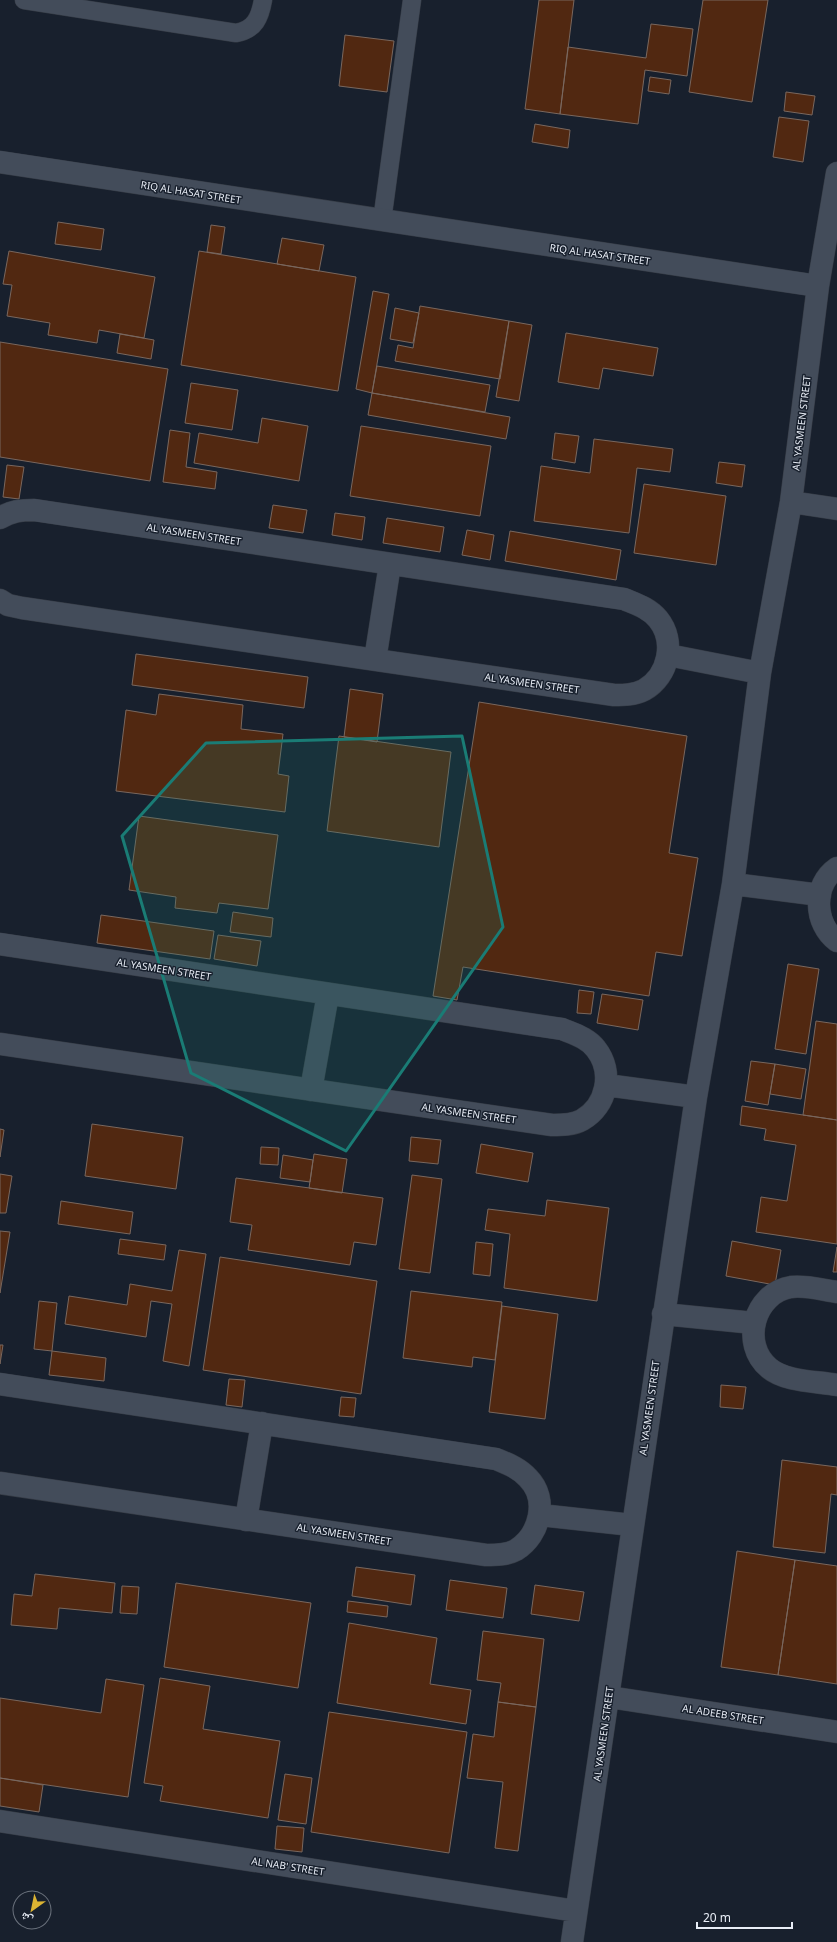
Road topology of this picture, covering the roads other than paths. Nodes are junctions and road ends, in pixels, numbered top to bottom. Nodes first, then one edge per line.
1 (24, 0) edge
2 (263, 0) edge
3 (412, 0) edge
4 (0, 162) edge
5 (837, 173) edge
6 (382, 221) junction
7 (818, 286) junction
8 (791, 502) junction
9 (837, 509) edge
10 (0, 518) edge
11 (390, 564) junction
12 (0, 600) edge
13 (668, 655) junction
14 (375, 660) junction
15 (760, 672) junction
16 (837, 868) edge
17 (733, 884) junction
18 (820, 896) junction
19 (837, 941) edge
20 (0, 944) edge
21 (328, 994) junction
22 (0, 1044) edge
23 (606, 1085) junction
24 (311, 1090) junction
25 (696, 1098) junction
26 (837, 1292) edge
27 (663, 1314) junction
28 (754, 1323) junction
29 (0, 1384) edge
30 (837, 1385) edge
31 (262, 1423) junction
32 (0, 1483) edge
33 (540, 1515) junction
34 (246, 1520) junction
35 (632, 1525) junction
36 (609, 1697) junction
37 (837, 1732) edge
38 (0, 1822) edge
39 (576, 1911) junction
40 (572, 1942) edge

1 - 2 lane
3 - 6 lane
4 - 6 street, RIQ AL HASAT STREET
5 - 7 street, AL YASMEEN STREET
6 - 7 street, RIQ AL HASAT STREET
7 - 8 street, AL YASMEEN STREET
8 - 9 street
8 - 15 street, AL YASMEEN STREET
10 - 11 street, AL YASMEEN STREET
11 - 13 street, AL YASMEEN STREET
11 - 14 street
12 - 14 street, AL YASMEEN STREET
13 - 14 street, AL YASMEEN STREET
13 - 15 street
15 - 17 street, AL YASMEEN STREET
16 - 18 street
17 - 18 street
17 - 25 street, AL YASMEEN STREET
18 - 19 street
20 - 21 street, AL YASMEEN STREET
21 - 23 street, AL YASMEEN STREET
21 - 24 street
22 - 24 street, AL YASMEEN STREET
23 - 24 street, AL YASMEEN STREET
23 - 25 street
25 - 27 street, AL YASMEEN STREET
26 - 28 street
27 - 28 street
27 - 35 street, AL YASMEEN STREET
28 - 30 street
29 - 31 street, AL YASMEEN STREET
31 - 33 street, AL YASMEEN STREET
31 - 34 street
32 - 34 street, AL YASMEEN STREET
33 - 34 street, AL YASMEEN STREET
33 - 35 street
35 - 36 street, AL YASMEEN STREET
36 - 37 street, AL ADEEB STREET
36 - 39 street, AL YASMEEN STREET
38 - 39 street, AL NAB' STREET
39 - 40 street, AL YASMEEN STREET

